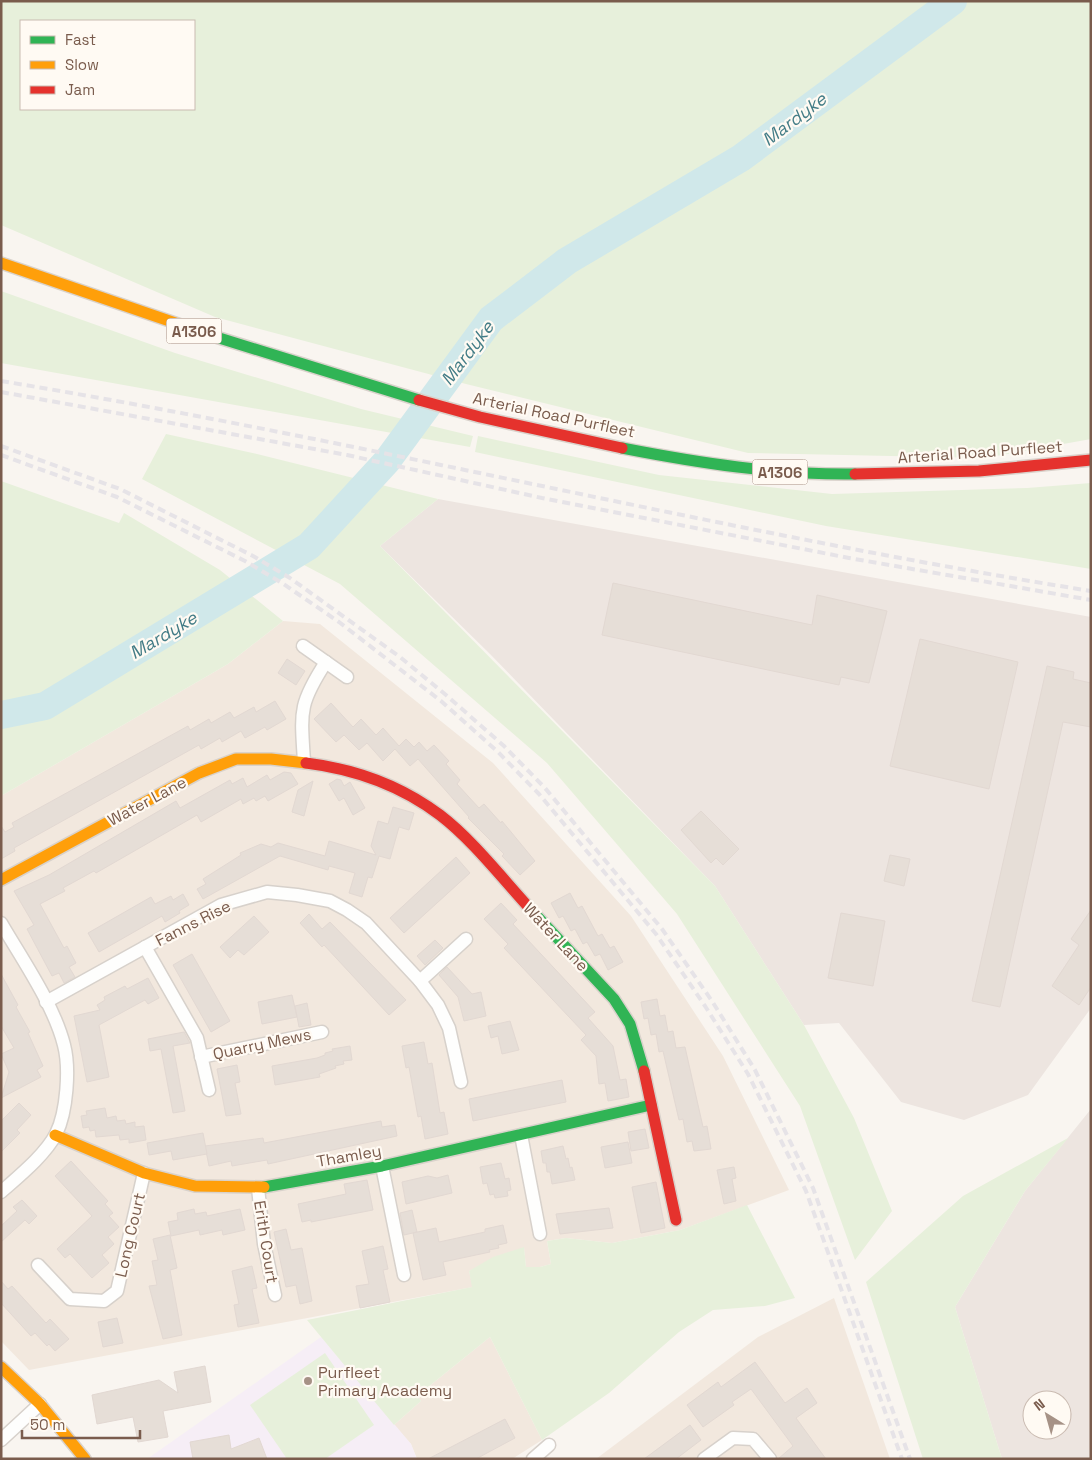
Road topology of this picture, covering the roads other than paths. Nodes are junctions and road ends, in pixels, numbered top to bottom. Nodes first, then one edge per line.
1 (1, 263) edge
2 (1091, 460) edge
3 (303, 646) dead end
4 (326, 662) junction
5 (347, 677) dead end
6 (304, 762) junction
7 (1, 880) edge
8 (1, 923) edge
9 (466, 939) dead end
10 (145, 947) junction
11 (420, 981) junction
12 (46, 1002) junction
13 (322, 1032) dead end
14 (201, 1057) junction
15 (461, 1082) dead end
16 (209, 1090) dead end
17 (651, 1105) junction
18 (55, 1135) junction
19 (521, 1135) junction
20 (382, 1166) junction
21 (144, 1172) junction
22 (258, 1188) junction
23 (1, 1192) edge
24 (676, 1220) dead end
25 (540, 1234) dead end
26 (38, 1265) dead end
27 (404, 1275) dead end
28 (275, 1296) dead end
29 (1, 1367) edge
30 (40, 1404) junction
31 (1, 1440) edge
32 (549, 1445) dead end
33 (85, 1459) edge
34 (533, 1459) edge
35 (704, 1459) edge
36 (770, 1459) edge

1 - 2 street, Arterial Road Purfleet / A1306
3 - 4 street
4 - 5 street
4 - 6 street
6 - 7 street, Water Lane
6 - 17 street, Water Lane
8 - 12 street
9 - 11 street
10 - 11 street, Fanns Rise
10 - 12 street, Fanns Rise
10 - 14 street, Quarry Mews
11 - 15 street, Fanns Rise
12 - 18 street
13 - 14 street, Quarry Mews
14 - 16 street, Quarry Mews
17 - 19 street, Thamley
17 - 24 street, Water Lane
18 - 21 street, Thamley
18 - 23 street
19 - 20 street, Thamley
19 - 25 street
20 - 22 street, Thamley
20 - 27 street
21 - 22 street, Thamley
21 - 26 street, Long Court
22 - 28 street, Erith Court
29 - 30 street
30 - 31 street
30 - 33 street
32 - 34 street
35 - 36 street

